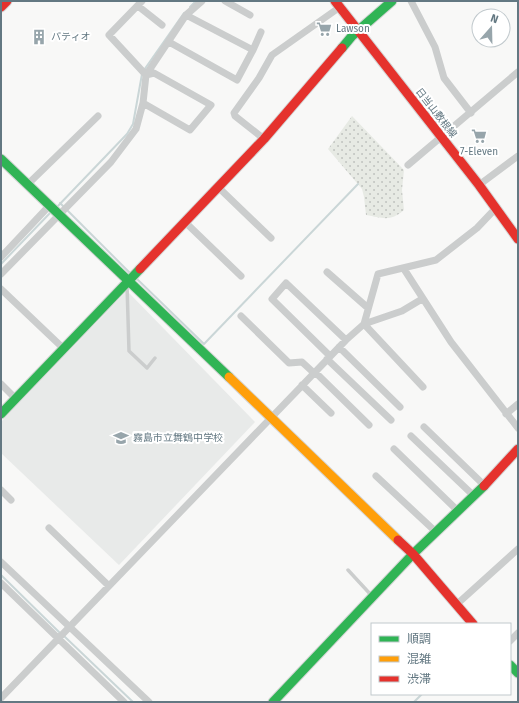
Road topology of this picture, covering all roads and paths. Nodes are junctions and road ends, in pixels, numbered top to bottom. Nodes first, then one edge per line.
1 (7, 1) edge
2 (225, 1) edge
3 (392, 1) edge
4 (410, 1) edge
5 (140, 3) edge
6 (195, 3) edge
7 (337, 4) edge
8 (1, 7) edge
9 (186, 15) junction
10 (250, 15) dead end
11 (162, 26) dead end
12 (358, 31) junction
13 (261, 32) dead end
14 (169, 42) junction
15 (253, 50) junction
16 (144, 72) junction
17 (518, 72) edge
18 (143, 103) junction
19 (470, 113) junction
20 (98, 116) dead end
21 (441, 136) junction
22 (264, 139) junction
23 (518, 156) edge
24 (1, 159) edge
25 (408, 165) dead end
26 (27, 185) junction
27 (479, 186) junction
28 (218, 188) junction
29 (496, 208) junction
30 (54, 211) junction
31 (185, 222) junction
32 (271, 238) dead end
33 (518, 239) edge
34 (1, 257) edge
35 (404, 269) junction
36 (327, 272) dead end
37 (1, 274) edge
38 (241, 276) dead end
39 (128, 282) junction
40 (1, 289) edge
41 (422, 299) junction
42 (368, 308) junction
43 (240, 316) dead end
44 (364, 324) junction
45 (346, 340) junction
46 (339, 347) junction
47 (63, 348) junction
48 (155, 358) dead end
49 (329, 358) junction
50 (314, 372) junction
51 (1, 384) edge
52 (302, 385) junction
53 (424, 387) dead end
54 (15, 398) junction
55 (518, 404) edge
56 (400, 407) dead end
57 (2, 411) edge
58 (331, 413) dead end
59 (506, 414) junction
60 (270, 419) junction
61 (391, 420) dead end
62 (369, 425) dead end
63 (424, 427) dead end
64 (518, 428) edge
65 (411, 436) dead end
66 (394, 449) dead end
67 (518, 449) edge
68 (376, 476) dead end
69 (485, 486) junction
70 (1, 490) edge
71 (474, 496) junction
72 (11, 500) dead end
73 (458, 511) junction
74 (49, 528) dead end
75 (436, 532) junction
76 (516, 553) edge
77 (413, 554) junction
78 (1, 562) edge
79 (348, 570) dead end
80 (1, 583) edge
81 (109, 586) junction
82 (373, 597) junction
83 (456, 605) junction
84 (472, 623) edge
85 (69, 627) junction
86 (58, 638) junction
87 (511, 666) edge
88 (518, 674) edge
89 (1, 698) edge
90 (124, 702) edge
91 (149, 702) edge
92 (273, 702) edge

1 - 8 street
2 - 10 street
3 - 12 street
4 - 19 street
5 - 11 street
5 - 16 street
6 - 9 street
7 - 12 street, 日当山敷根線
7 - 22 street
9 - 14 street
9 - 15 street
12 - 21 street, 日当山敷根線
12 - 22 street
13 - 15 street
14 - 15 street
14 - 16 street
16 - 18 street
16 - 18 street
17 - 19 street
18 - 30 street
19 - 21 street
20 - 26 street
21 - 25 street
21 - 27 street, 日当山敷根線
22 - 28 street
23 - 27 street
24 - 26 street
26 - 30 street
27 - 29 street, 日当山敷根線
28 - 31 street
28 - 32 street
29 - 33 street, 日当山敷根線
29 - 35 street
30 - 34 street
30 - 37 street
30 - 39 street
31 - 38 street
31 - 39 street
35 - 41 street
35 - 42 street
36 - 42 street
39 - 47 street
39 - 48 lane
39 - 60 street
40 - 47 street
41 - 44 street
41 - 59 street
42 - 44 street
43 - 50 street
44 - 45 street
44 - 53 street
45 - 46 street
45 - 49 street
46 - 49 street
46 - 56 street
47 - 54 street
49 - 50 street
49 - 61 street
50 - 52 street
50 - 62 street
51 - 54 street
52 - 58 street
52 - 60 street
54 - 57 street
55 - 59 street
59 - 64 street
60 - 77 street
60 - 81 street
63 - 69 street
65 - 71 street
66 - 73 street
67 - 69 street
68 - 75 street
69 - 71 street
70 - 72 street
71 - 73 street
73 - 75 street
74 - 81 street
75 - 77 street
76 - 83 street
77 - 82 street
77 - 83 street
78 - 85 street
79 - 82 lane
80 - 86 street
81 - 85 street
82 - 92 street
83 - 84 street
85 - 86 street
85 - 91 street
86 - 89 street
86 - 90 street
87 - 88 street

